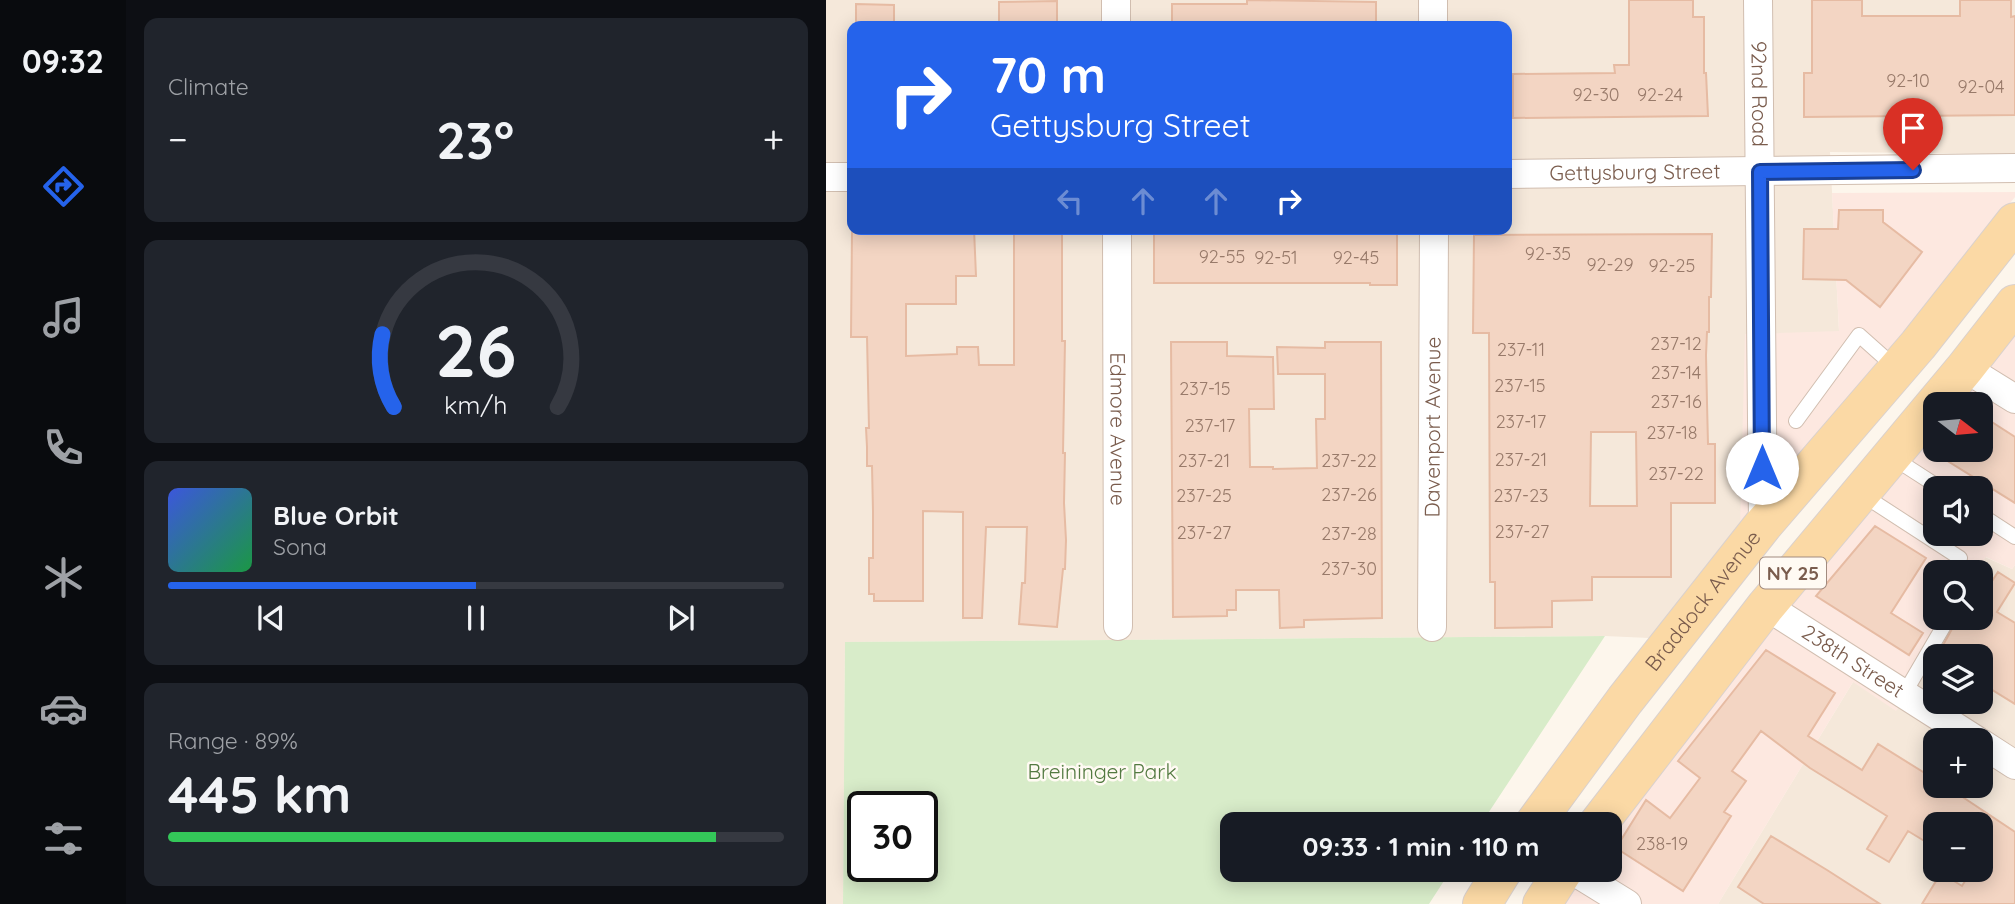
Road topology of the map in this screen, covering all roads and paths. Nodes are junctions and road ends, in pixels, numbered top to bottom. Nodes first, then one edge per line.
1 (1116, 0) edge
2 (1433, 0) edge
3 (1758, 0) edge
4 (1116, 21) edge
5 (1433, 21) edge
6 (2015, 168) edge
7 (1760, 172) junction
8 (1512, 174) edge
9 (826, 177) edge
10 (847, 177) edge
11 (2015, 222) edge
12 (1117, 235) edge
13 (1434, 235) edge
14 (2015, 304) edge
15 (1965, 368) junction
16 (1898, 369) junction
17 (2015, 399) edge
18 (1796, 421) dead end
19 (1891, 456) junction
20 (1923, 477) edge
21 (1860, 493) junction
22 (1993, 523) edge
23 (1763, 525) junction
24 (2015, 537) edge
25 (1959, 560) edge
26 (1766, 606) junction
27 (1118, 626) dead end
28 (1432, 627) dead end
29 (1941, 630) edge
30 (1904, 694) junction
31 (1957, 728) edge
32 (1993, 751) edge
33 (2015, 765) edge
34 (1543, 812) edge
35 (1607, 812) edge
36 (1496, 882) edge
37 (1556, 882) edge
38 (1591, 882) edge
39 (1482, 904) edge
40 (1542, 904) edge
41 (1627, 904) edge

1 - 4 street
2 - 5 street
3 - 7 street, 92nd Road
6 - 7 street, Gettysburg Street
7 - 8 street, Gettysburg Street
7 - 23 street, 92nd Road
9 - 10 street
11 - 16 main road, Braddock Avenue / NY 25
12 - 27 street, Edmore Avenue
13 - 28 street, Davenport Avenue
14 - 15 main road, NY 25
15 - 17 street
15 - 19 main road, NY 25
16 - 18 lane
16 - 23 main road, Braddock Avenue / NY 25
19 - 20 lane
19 - 21 main road, NY 25
21 - 25 lane
21 - 26 main road, NY 25
22 - 24 lane
23 - 34 main road, Braddock Avenue / NY 25
26 - 30 street, 238th Street
26 - 35 main road, NY 25
29 - 30 lane
30 - 31 street, 238th Street
32 - 33 street
36 - 39 main road
37 - 40 main road
38 - 41 street

